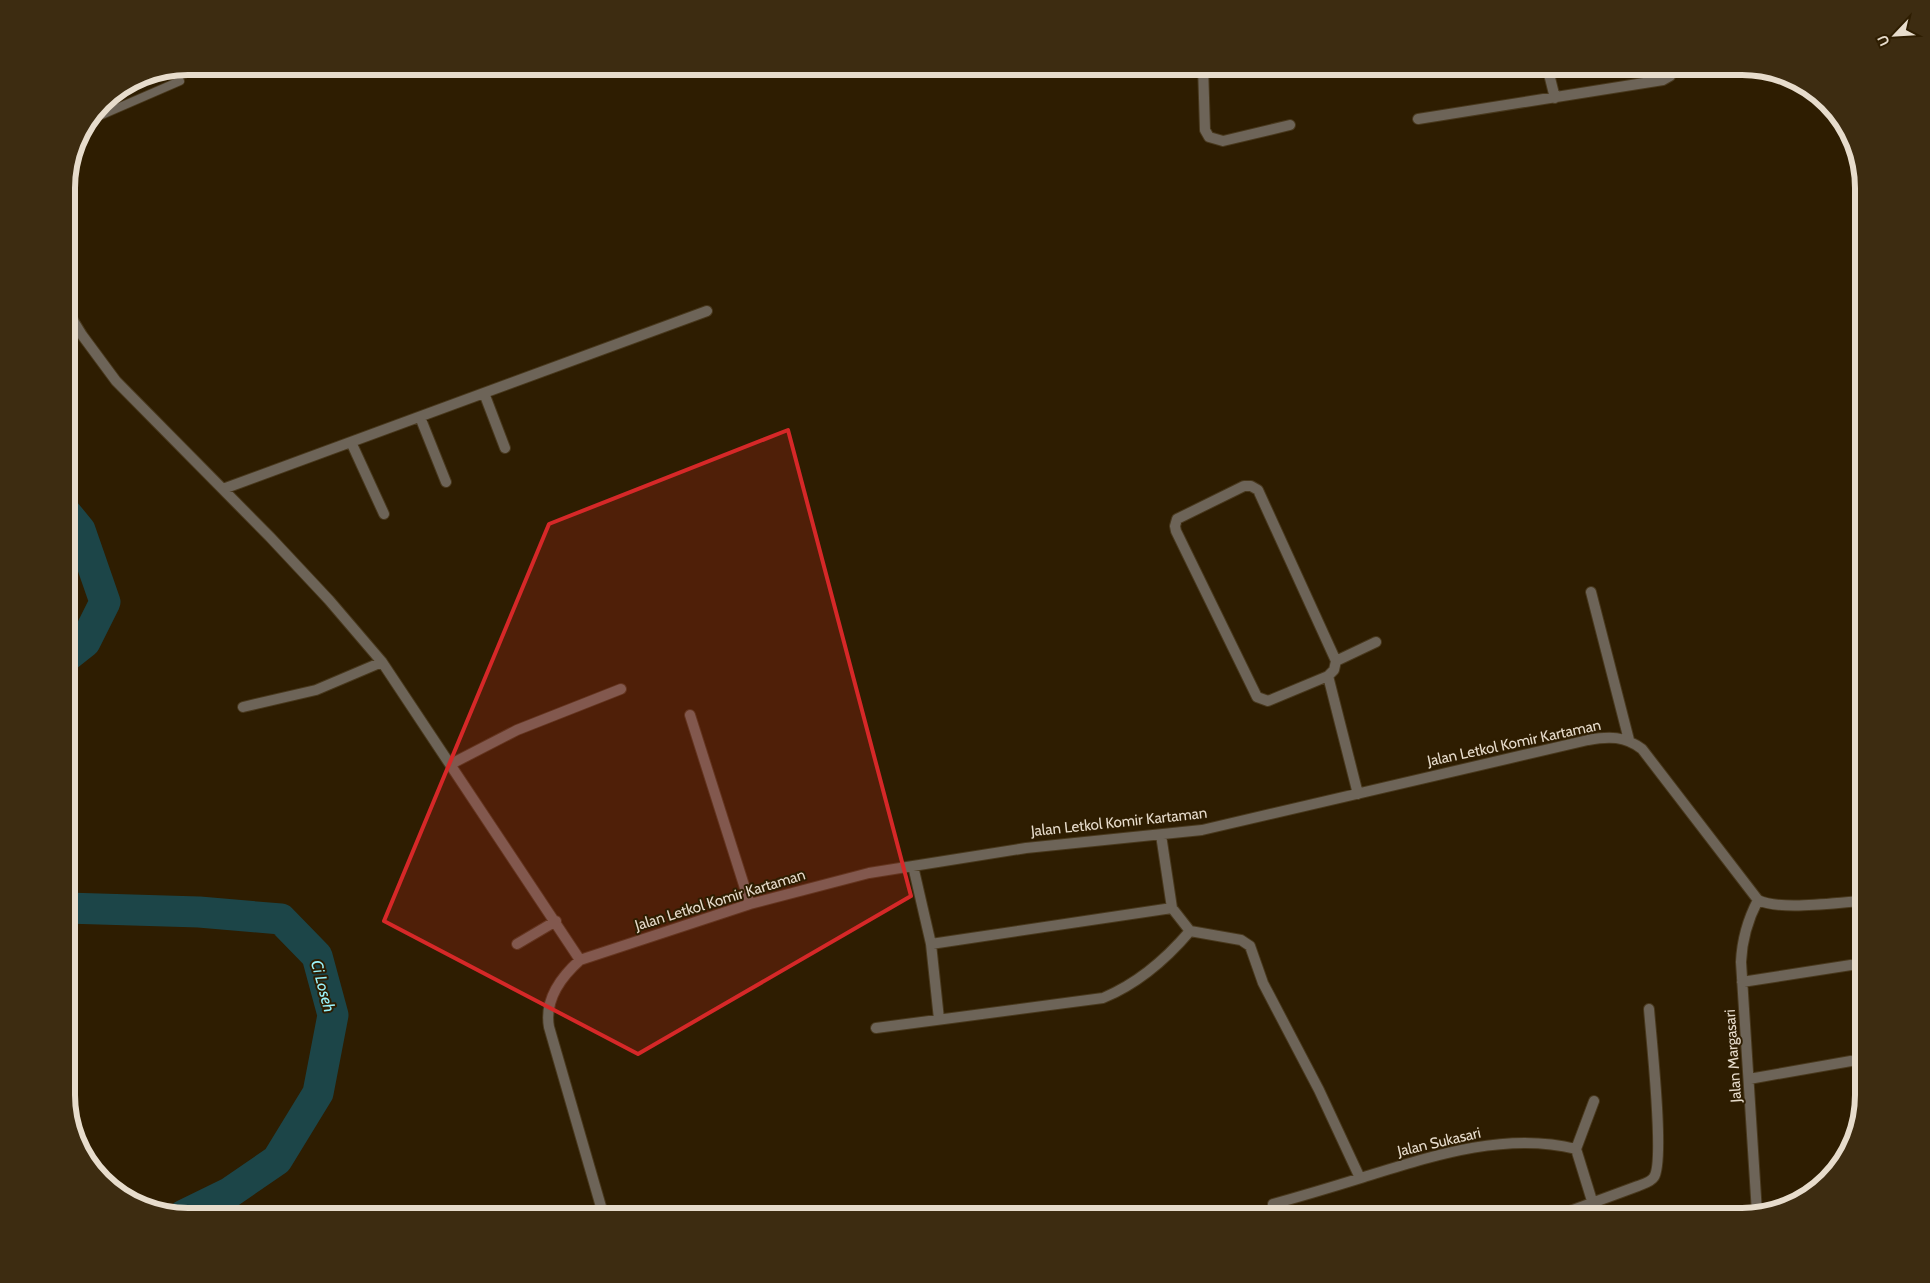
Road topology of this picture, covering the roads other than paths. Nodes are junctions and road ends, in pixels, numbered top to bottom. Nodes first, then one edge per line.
1 (1203, 75) edge
2 (1549, 75) edge
3 (1671, 75) edge
4 (180, 81) dead end
5 (1555, 98) junction
6 (102, 115) edge
7 (1418, 119) dead end
8 (1290, 125) dead end
9 (707, 311) dead end
10 (75, 323) edge
11 (484, 393) junction
12 (420, 417) junction
13 (352, 442) junction
14 (505, 448) dead end
15 (446, 482) dead end
16 (223, 489) junction
17 (384, 514) dead end
18 (1591, 592) dead end
19 (1376, 642) dead end
20 (1336, 661) junction
21 (382, 662) junction
22 (1328, 676) junction
23 (621, 689) dead end
24 (243, 707) dead end
25 (690, 715) dead end
26 (1629, 740) junction
27 (451, 764) junction
28 (1358, 794) junction
29 (1161, 835) junction
30 (913, 866) junction
31 (1758, 900) junction
32 (1855, 901) edge
33 (750, 904) junction
34 (1172, 908) junction
35 (556, 921) junction
36 (1190, 931) junction
37 (517, 944) dead end
38 (931, 944) junction
39 (580, 960) junction
40 (1851, 965) dead end
41 (1742, 982) junction
42 (1649, 1010) dead end
43 (939, 1019) junction
44 (876, 1028) dead end
45 (1851, 1061) dead end
46 (1749, 1079) junction
47 (1594, 1101) dead end
48 (1576, 1149) junction
49 (1360, 1178) junction
50 (1591, 1202) junction
51 (1273, 1204) dead end
52 (1757, 1207) edge
53 (601, 1208) edge
54 (1576, 1208) edge
55 (1594, 1208) edge

1 - 8 street
2 - 5 street
3 - 5 street
4 - 6 lane
5 - 7 street
9 - 11 street
10 - 16 street
11 - 12 street
11 - 14 street
12 - 13 street
12 - 15 street
13 - 16 street
13 - 17 street
16 - 21 street
18 - 26 street
19 - 20 street
20 - 22 street
20 - 22 street
21 - 24 street
21 - 27 street
22 - 28 street
23 - 27 street
25 - 33 street
26 - 28 street, Jalan Letkol Komir Kartaman
26 - 31 street
27 - 35 street
28 - 29 street, Jalan Letkol Komir Kartaman
29 - 30 street, Jalan Letkol Komir Kartaman
29 - 34 street
30 - 33 street, Jalan Letkol Komir Kartaman
30 - 38 street
31 - 32 street
31 - 41 street, Jalan Margasari
33 - 39 street, Jalan Letkol Komir Kartaman
34 - 36 street
34 - 38 street
35 - 37 street
35 - 39 street
36 - 43 street
36 - 49 street
38 - 43 street
39 - 53 street, Jalan Letkol Komir Kartaman
40 - 41 street
41 - 46 street, Jalan Margasari
42 - 50 street
43 - 44 street
45 - 46 street
46 - 52 street, Jalan Margasari
47 - 48 street
48 - 49 street, Jalan Sukasari
48 - 50 street
49 - 51 street, Jalan Sukasari
50 - 54 street
50 - 55 street

